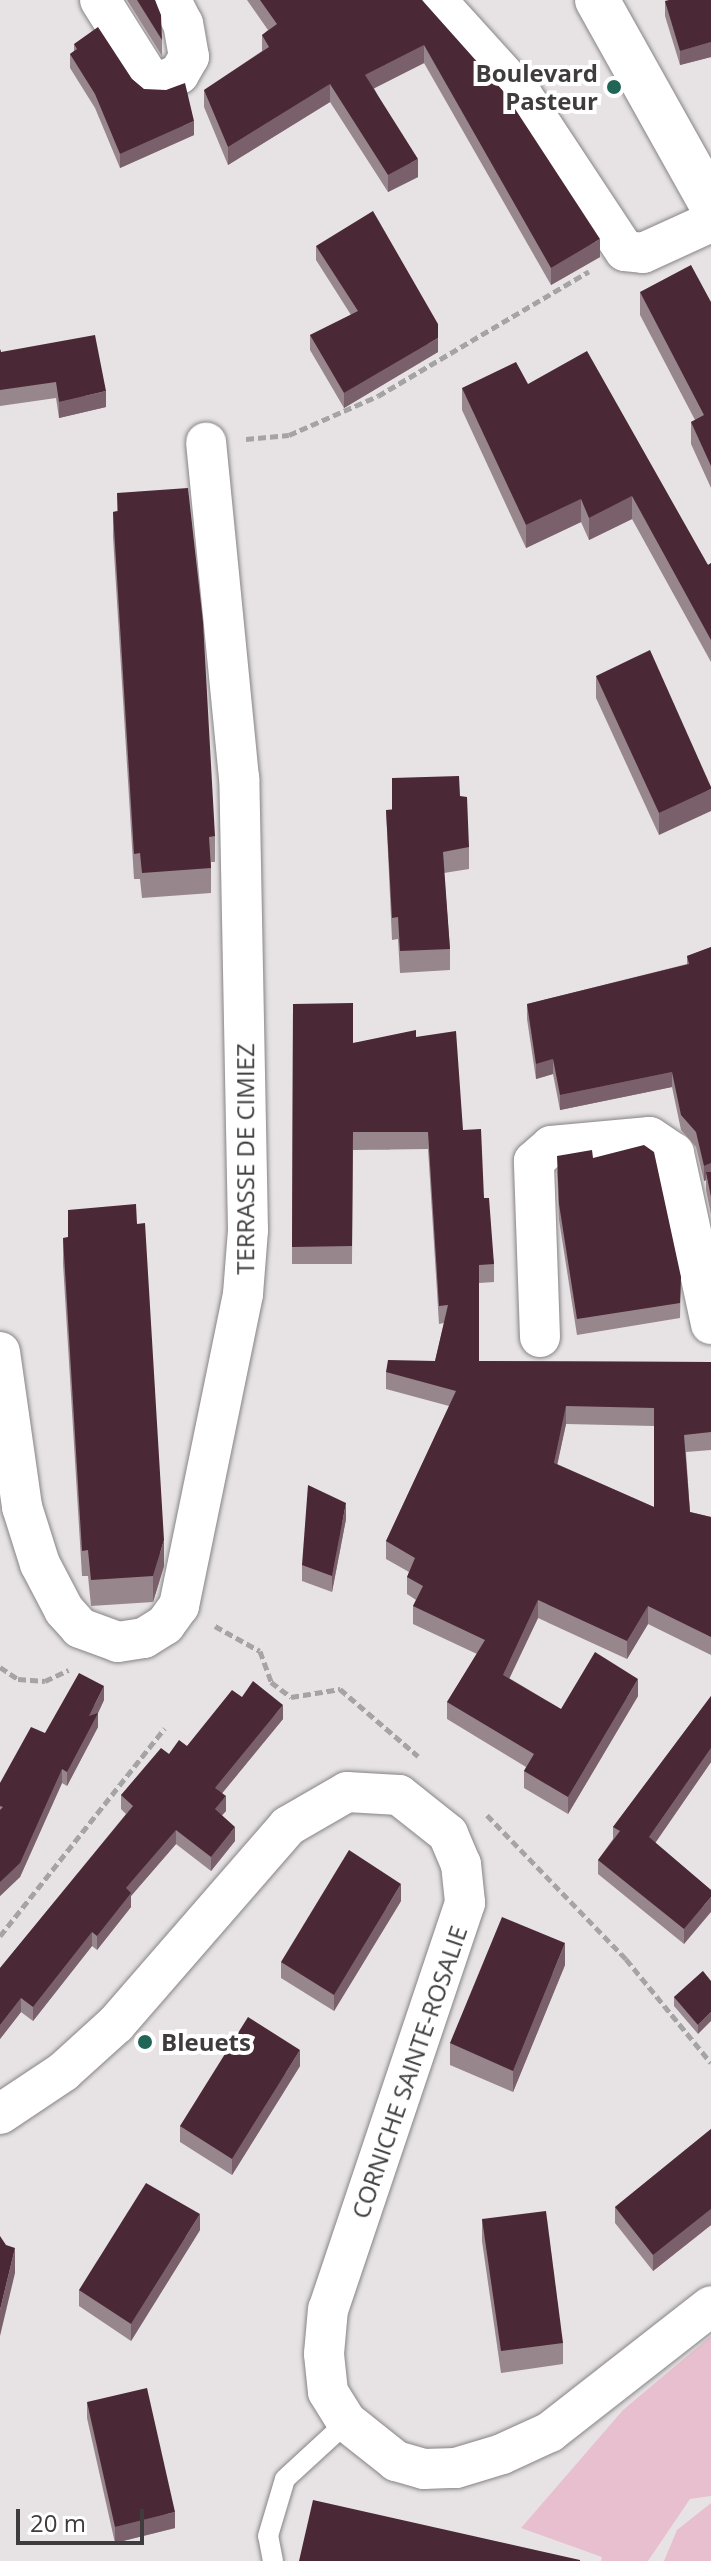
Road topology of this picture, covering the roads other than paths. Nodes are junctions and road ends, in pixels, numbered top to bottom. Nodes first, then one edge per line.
1 (100, 0) edge
2 (171, 0) edge
3 (436, 0) edge
4 (597, 0) edge
5 (711, 204) edge
6 (711, 222) edge
7 (206, 443) road end
8 (711, 1324) edge
9 (540, 1337) dead end
10 (0, 1352) edge
11 (0, 2114) edge
12 (711, 2306) edge
13 (347, 2422) junction
14 (273, 2561) edge

1 - 2 street
3 - 6 street
4 - 5 street
7 - 10 street, TERRASSE DE CIMIEZ
8 - 9 street
11 - 13 street, CORNICHE SAINTE-ROSALIE
12 - 13 street, CORNICHE SAINTE-ROSALIE
13 - 14 lane

